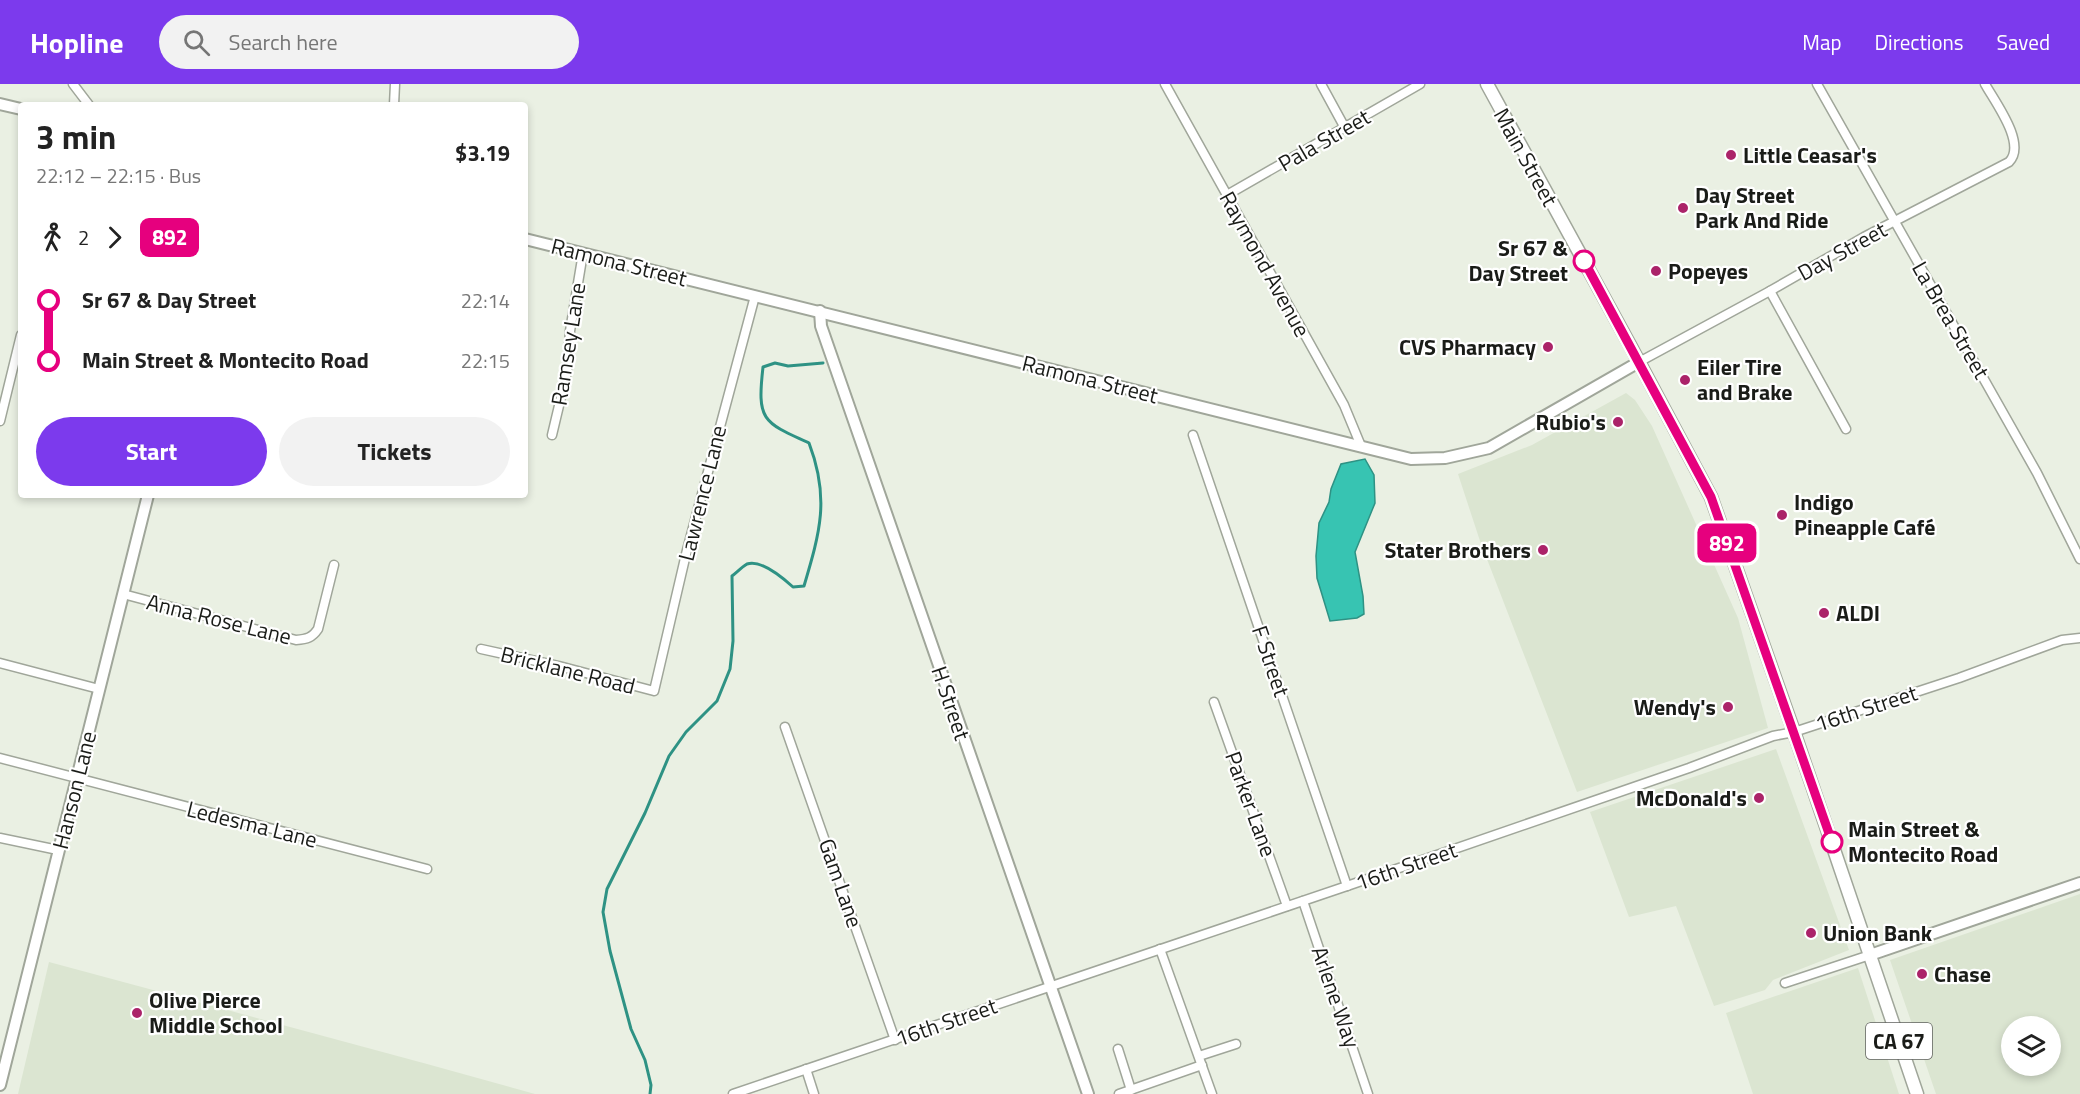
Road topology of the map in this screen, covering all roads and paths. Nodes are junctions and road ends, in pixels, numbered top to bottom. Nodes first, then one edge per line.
1 (73, 84) edge
2 (395, 84) edge
3 (1165, 84) edge
4 (1321, 84) edge
5 (1420, 84) edge
6 (1487, 84) edge
7 (1817, 84) edge
8 (1985, 84) edge
9 (87, 102) edge
10 (394, 102) edge
11 (0, 104) edge
12 (18, 108) edge
13 (1345, 128) junction
14 (1227, 195) junction
15 (1896, 221) junction
16 (528, 240) edge
17 (583, 253) junction
18 (1770, 291) junction
19 (755, 296) junction
20 (820, 311) junction
21 (18, 347) edge
22 (1639, 362) junction
23 (0, 421) edge
24 (1846, 429) dead end
25 (552, 435) dead end
26 (1193, 435) dead end
27 (1360, 446) junction
28 (147, 498) edge
29 (2080, 559) edge
30 (334, 565) dead end
31 (123, 594) junction
32 (2080, 638) edge
33 (481, 649) dead end
34 (0, 663) edge
35 (99, 689) junction
36 (654, 691) joint
37 (1214, 702) dead end
38 (786, 727) dead end
39 (1794, 732) junction
40 (0, 758) edge
41 (77, 779) junction
42 (0, 838) edge
43 (58, 850) junction
44 (427, 868) dead end
45 (2080, 883) edge
46 (1347, 886) junction
47 (1303, 901) junction
48 (1287, 906) junction
49 (1160, 949) junction
50 (1870, 955) junction
51 (1785, 983) dead end
52 (1050, 987) junction
53 (895, 1040) junction
54 (1236, 1044) dead end
55 (1118, 1049) dead end
56 (1199, 1056) junction
57 (1202, 1065) junction
58 (806, 1070) junction
59 (0, 1085) edge
60 (1131, 1090) junction
61 (733, 1094) edge
62 (814, 1094) edge
63 (1088, 1094) edge
64 (1119, 1094) edge
65 (1212, 1094) edge
66 (1368, 1094) edge
67 (1917, 1094) edge

1 - 9 street
2 - 10 street
3 - 14 street, Raymond Avenue
4 - 13 street
5 - 13 street, Pala Street
6 - 22 main road, Main Street / CA 67
7 - 15 street, La Brea Street
8 - 15 street, Day Street
11 - 12 main road
13 - 14 street, Pala Street
14 - 27 street, Raymond Avenue
15 - 18 street, Day Street
15 - 29 street, La Brea Street
16 - 17 main road, Ramona Street
17 - 19 main road, Ramona Street
17 - 25 street, Ramsey Lane
18 - 22 street, Day Street
18 - 24 street
19 - 20 main road, Ramona Street
19 - 36 street, Lawrence Lane
20 - 27 main road, Ramona Street
20 - 52 main road, H Street
21 - 23 street
22 - 27 main road, Ramona Street
22 - 39 main road, Main Street / CA 67
26 - 46 street, F Street
28 - 31 main road, Hanson Lane
30 - 31 street, Anna Rose Lane
31 - 35 main road, Hanson Lane
32 - 39 street, 16th Street
33 - 36 street, Bricklane Road
34 - 35 street
35 - 41 main road, Hanson Lane
37 - 48 street, Parker Lane
38 - 53 street, Gam Lane
39 - 46 street, 16th Street
39 - 50 main road, Main Street / CA 67
40 - 41 street, Ledesma Lane
41 - 43 main road, Hanson Lane
41 - 44 street, Ledesma Lane
42 - 43 street
43 - 59 main road, Hanson Lane
45 - 50 main road
46 - 47 street, 16th Street
47 - 48 street, 16th Street
47 - 66 street, Arlene Way
48 - 49 street, 16th Street
49 - 52 street, 16th Street
49 - 56 street
50 - 51 street
50 - 67 main road, Main Street / CA 67
52 - 53 street, 16th Street
52 - 63 main road, H Street
53 - 58 street, 16th Street
54 - 56 street
55 - 60 street
56 - 57 street
57 - 60 street
57 - 65 street
58 - 61 street, 16th Street
58 - 62 street
60 - 64 street

